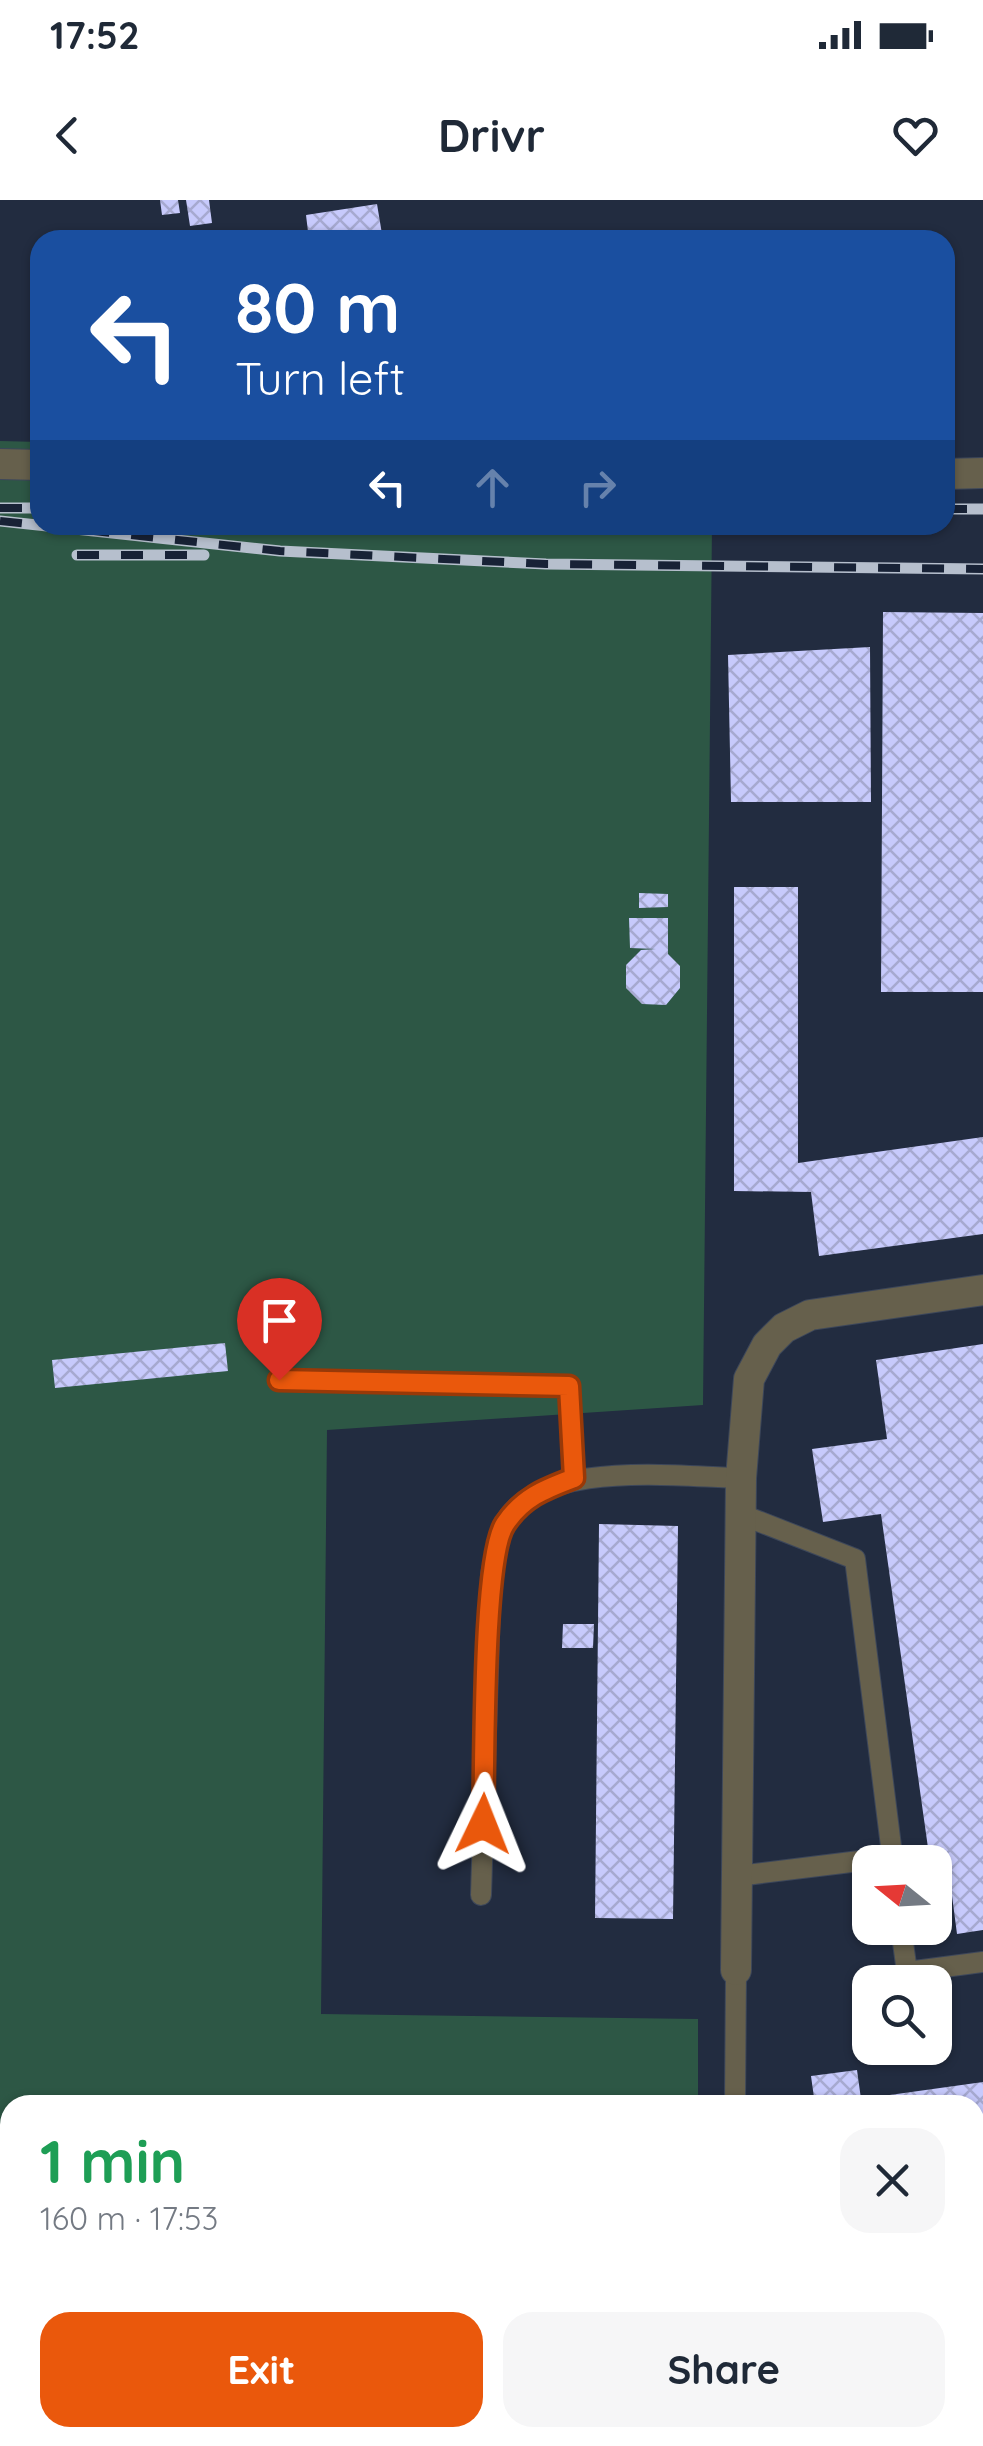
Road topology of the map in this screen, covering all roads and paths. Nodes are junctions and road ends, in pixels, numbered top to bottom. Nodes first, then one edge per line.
1 (0, 464) edge
2 (30, 465) edge
3 (983, 473) edge
4 (955, 474) edge
5 (983, 1290) edge
6 (279, 1380) dead end
7 (574, 1478) junction
8 (741, 1478) junction
9 (740, 1514) junction
10 (891, 1845) edge
11 (852, 1864) edge
12 (738, 1876) junction
13 (481, 1895) dead end
14 (903, 1945) edge
15 (983, 1962) edge
16 (736, 1970) joint
17 (735, 2095) edge

1 - 2 street
3 - 4 street
5 - 8 street
6 - 7 lane
7 - 8 lane
7 - 13 lane
8 - 9 street
9 - 10 lane
9 - 12 street
11 - 12 lane
12 - 16 street
14 - 15 lane
16 - 17 lane

